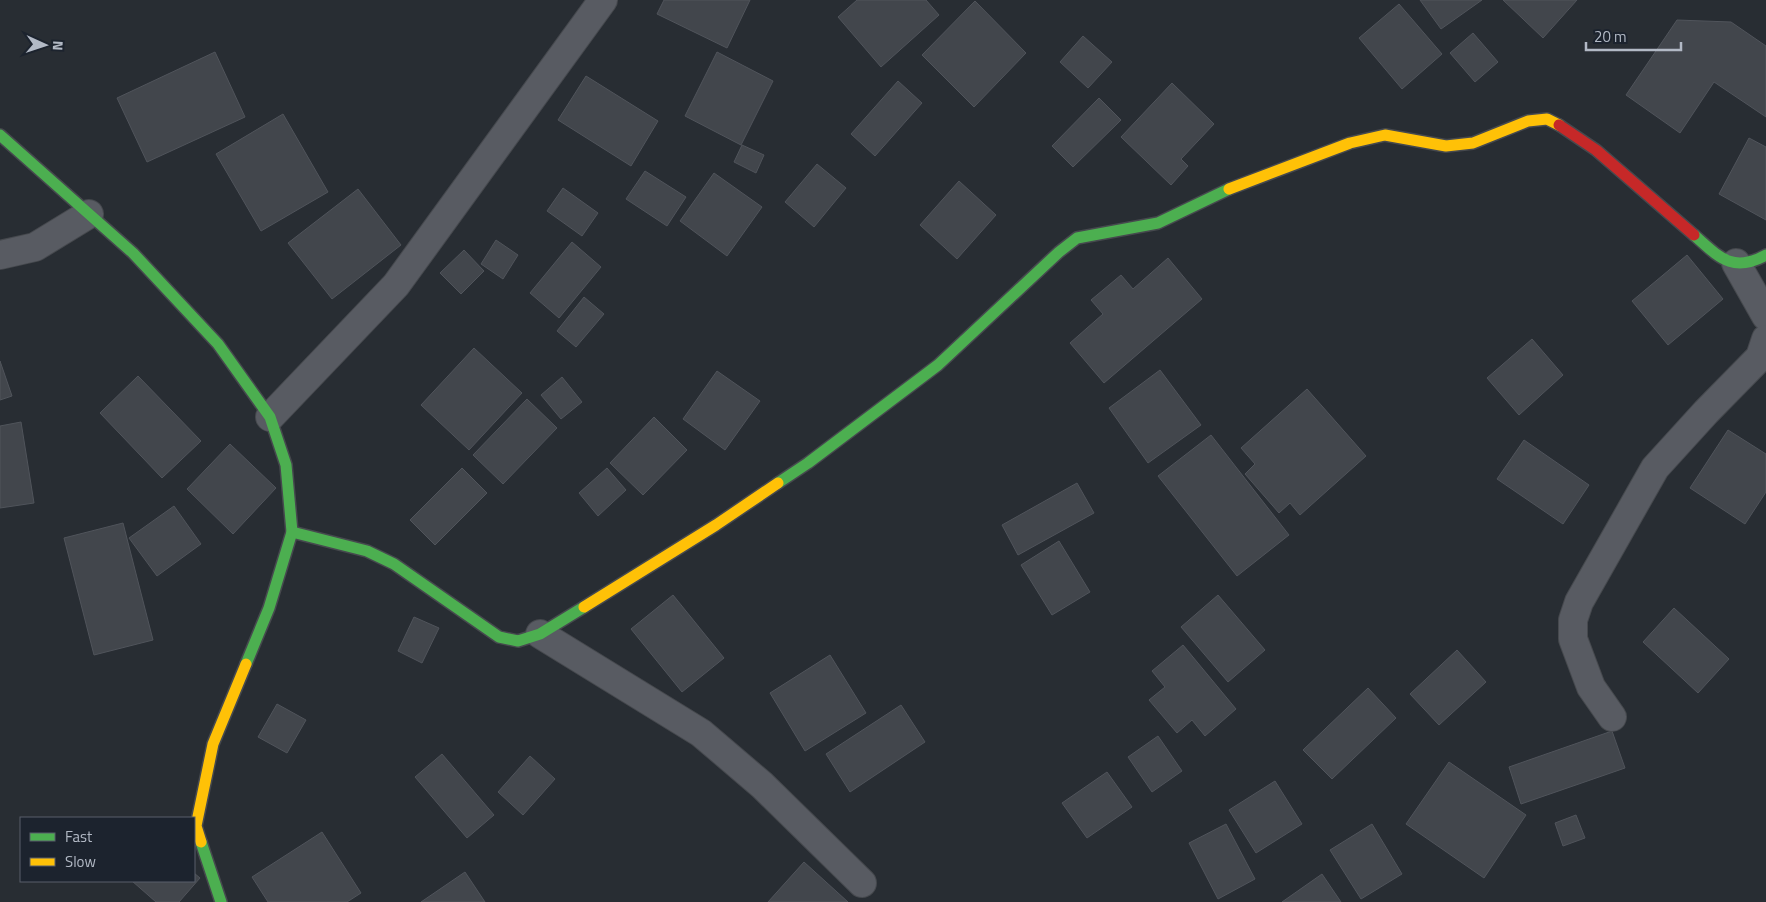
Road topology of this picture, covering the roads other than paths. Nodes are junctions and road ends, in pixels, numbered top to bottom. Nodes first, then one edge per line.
1 (603, 0) edge
2 (0, 135) edge
3 (89, 214) junction
4 (0, 255) edge
5 (1766, 255) edge
6 (1736, 263) junction
7 (1766, 316) edge
8 (1766, 339) edge
9 (270, 417) junction
10 (292, 532) junction
11 (540, 634) junction
12 (1612, 717) dead end
13 (862, 883) dead end
14 (221, 902) edge

1 - 9 street
2 - 3 street
3 - 4 street
3 - 9 street
5 - 6 street
6 - 7 street
6 - 11 street
8 - 12 street
9 - 10 street
10 - 11 street
10 - 14 street
11 - 13 street

